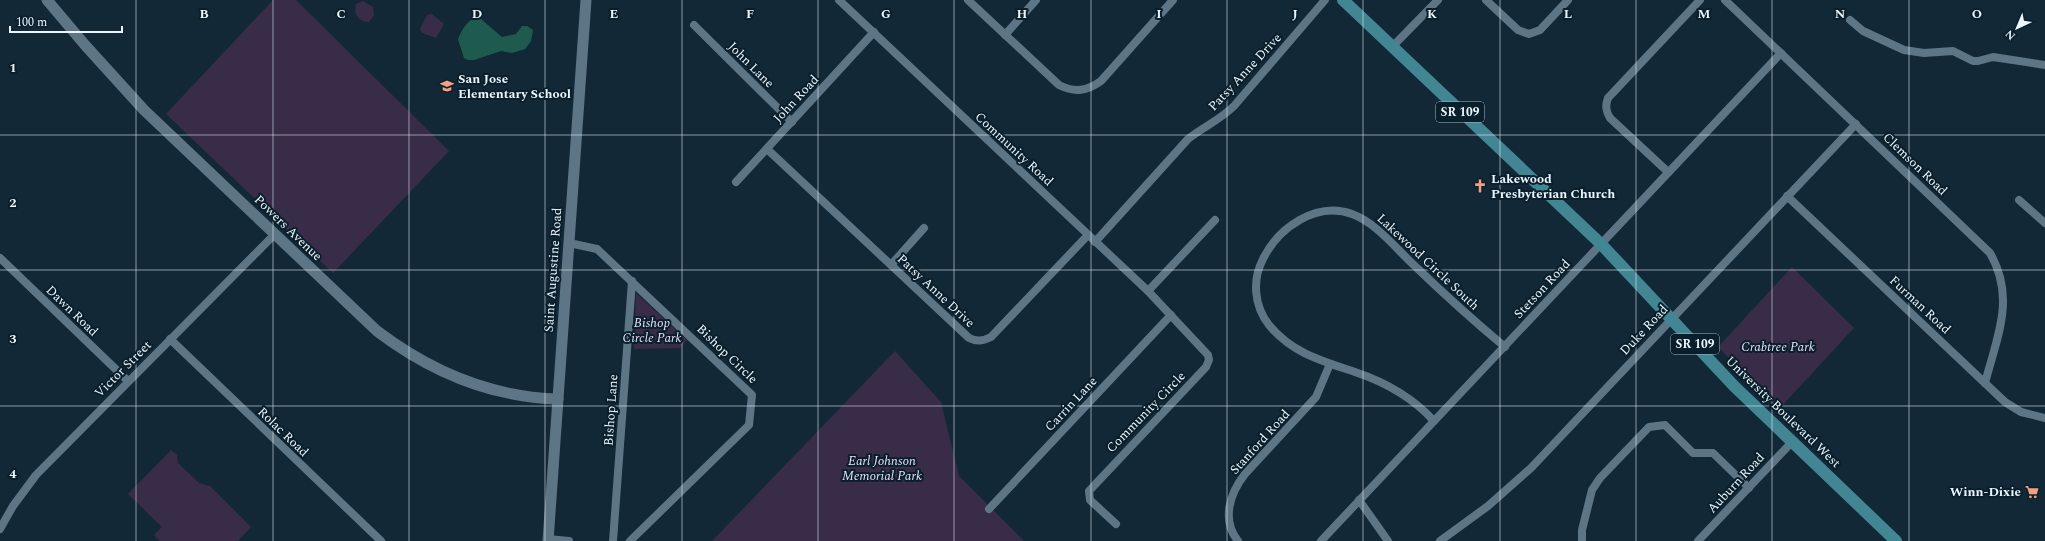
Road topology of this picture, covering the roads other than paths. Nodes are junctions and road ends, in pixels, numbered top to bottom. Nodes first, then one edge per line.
1 (47, 0) edge
2 (586, 0) edge
3 (839, 0) edge
4 (968, 0) edge
5 (1036, 0) edge
6 (1173, 0) edge
7 (1325, 0) edge
8 (1343, 0) edge
9 (1438, 0) edge
10 (1486, 0) edge
11 (1568, 0) edge
12 (1700, 0) edge
13 (1725, 0) edge
14 (1850, 20) dead end
15 (694, 25) dead end
16 (874, 32) junction
17 (1005, 35) junction
18 (1392, 47) junction
19 (1781, 53) junction
20 (2045, 65) edge
21 (792, 122) junction
22 (1856, 124) junction
23 (767, 148) junction
24 (1668, 172) junction
25 (736, 182) dead end
26 (1788, 196) junction
27 (2019, 200) dead end
28 (1215, 220) dead end
29 (2045, 223) edge
30 (924, 228) dead end
31 (274, 234) junction
32 (1088, 234) junction
33 (1095, 242) junction
34 (569, 243) junction
35 (1601, 244) junction
36 (0, 258) edge
37 (890, 265) junction
38 (632, 281) junction
39 (1148, 291) junction
40 (1171, 315) junction
41 (1671, 318) junction
42 (170, 339) junction
43 (1505, 347) junction
44 (1330, 364) junction
45 (128, 381) junction
46 (1985, 383) junction
47 (558, 399) junction
48 (2045, 418) edge
49 (1434, 421) junction
50 (1792, 442) junction
51 (1749, 488) junction
52 (1359, 500) junction
53 (989, 509) dead end
54 (1116, 524) dead end
55 (0, 529) edge
56 (548, 540) edge
57 (381, 541) edge
58 (569, 541) edge
59 (613, 541) edge
60 (630, 541) edge
61 (1238, 541) edge
62 (1321, 541) edge
63 (1388, 541) edge
64 (1440, 541) edge
65 (1582, 541) edge
66 (1698, 541) edge
67 (1896, 541) edge

1 - 31 street, Powers Avenue
2 - 34 street, Saint Augustine Road
3 - 16 street, Community Road
4 - 17 street
5 - 17 street
6 - 17 street
7 - 33 street, Patsy Anne Drive
8 - 18 main road, University Boulevard West / SR 109
9 - 18 street
10 - 11 street
12 - 24 street
13 - 19 street, Clemson Road
14 - 20 street
15 - 21 street, John Lane
16 - 21 street, John Road
16 - 32 street, Community Road
18 - 35 main road, University Boulevard West / SR 109
19 - 22 street, Clemson Road
19 - 24 street, Stetson Road
21 - 23 street, John Road
22 - 26 street, Duke Road
22 - 46 street, Clemson Road
23 - 25 street, John Road
23 - 37 street, Patsy Anne Drive
24 - 35 street, Stetson Road
26 - 41 street, Duke Road
26 - 46 street, Furman Road
27 - 29 street
28 - 39 street
30 - 37 street
31 - 42 street, Victor Street
31 - 47 street, Powers Avenue
32 - 33 street, Community Road
32 - 37 street, Patsy Anne Drive
33 - 39 street, Community Road
34 - 38 street, Bishop Circle
34 - 47 street, Saint Augustine Road
35 - 41 main road, University Boulevard West / SR 109
35 - 43 street, Stetson Road
36 - 45 street, Dawn Road
38 - 59 street, Bishop Lane
38 - 60 street, Bishop Circle
39 - 40 street, Community Road
40 - 53 street, Carrin Lane
40 - 54 street, Community Circle
41 - 50 main road, University Boulevard West / SR 109
41 - 64 street, Duke Road
42 - 45 street, Victor Street
42 - 57 street, Rolac Road
43 - 44 street, Lakewood Circle South
43 - 49 street, Stetson Road
44 - 49 street, Lakewood Circle South
44 - 61 street, Stanford Road
45 - 55 street, Victor Street
46 - 48 street, Furman Road
47 - 56 street, Saint Augustine Road
49 - 52 street, Stetson Road
50 - 51 street, Auburn Road
50 - 67 main road, University Boulevard West / SR 109
51 - 65 street
51 - 66 street, Auburn Road
52 - 62 street, Stetson Road
52 - 63 street
56 - 58 street

